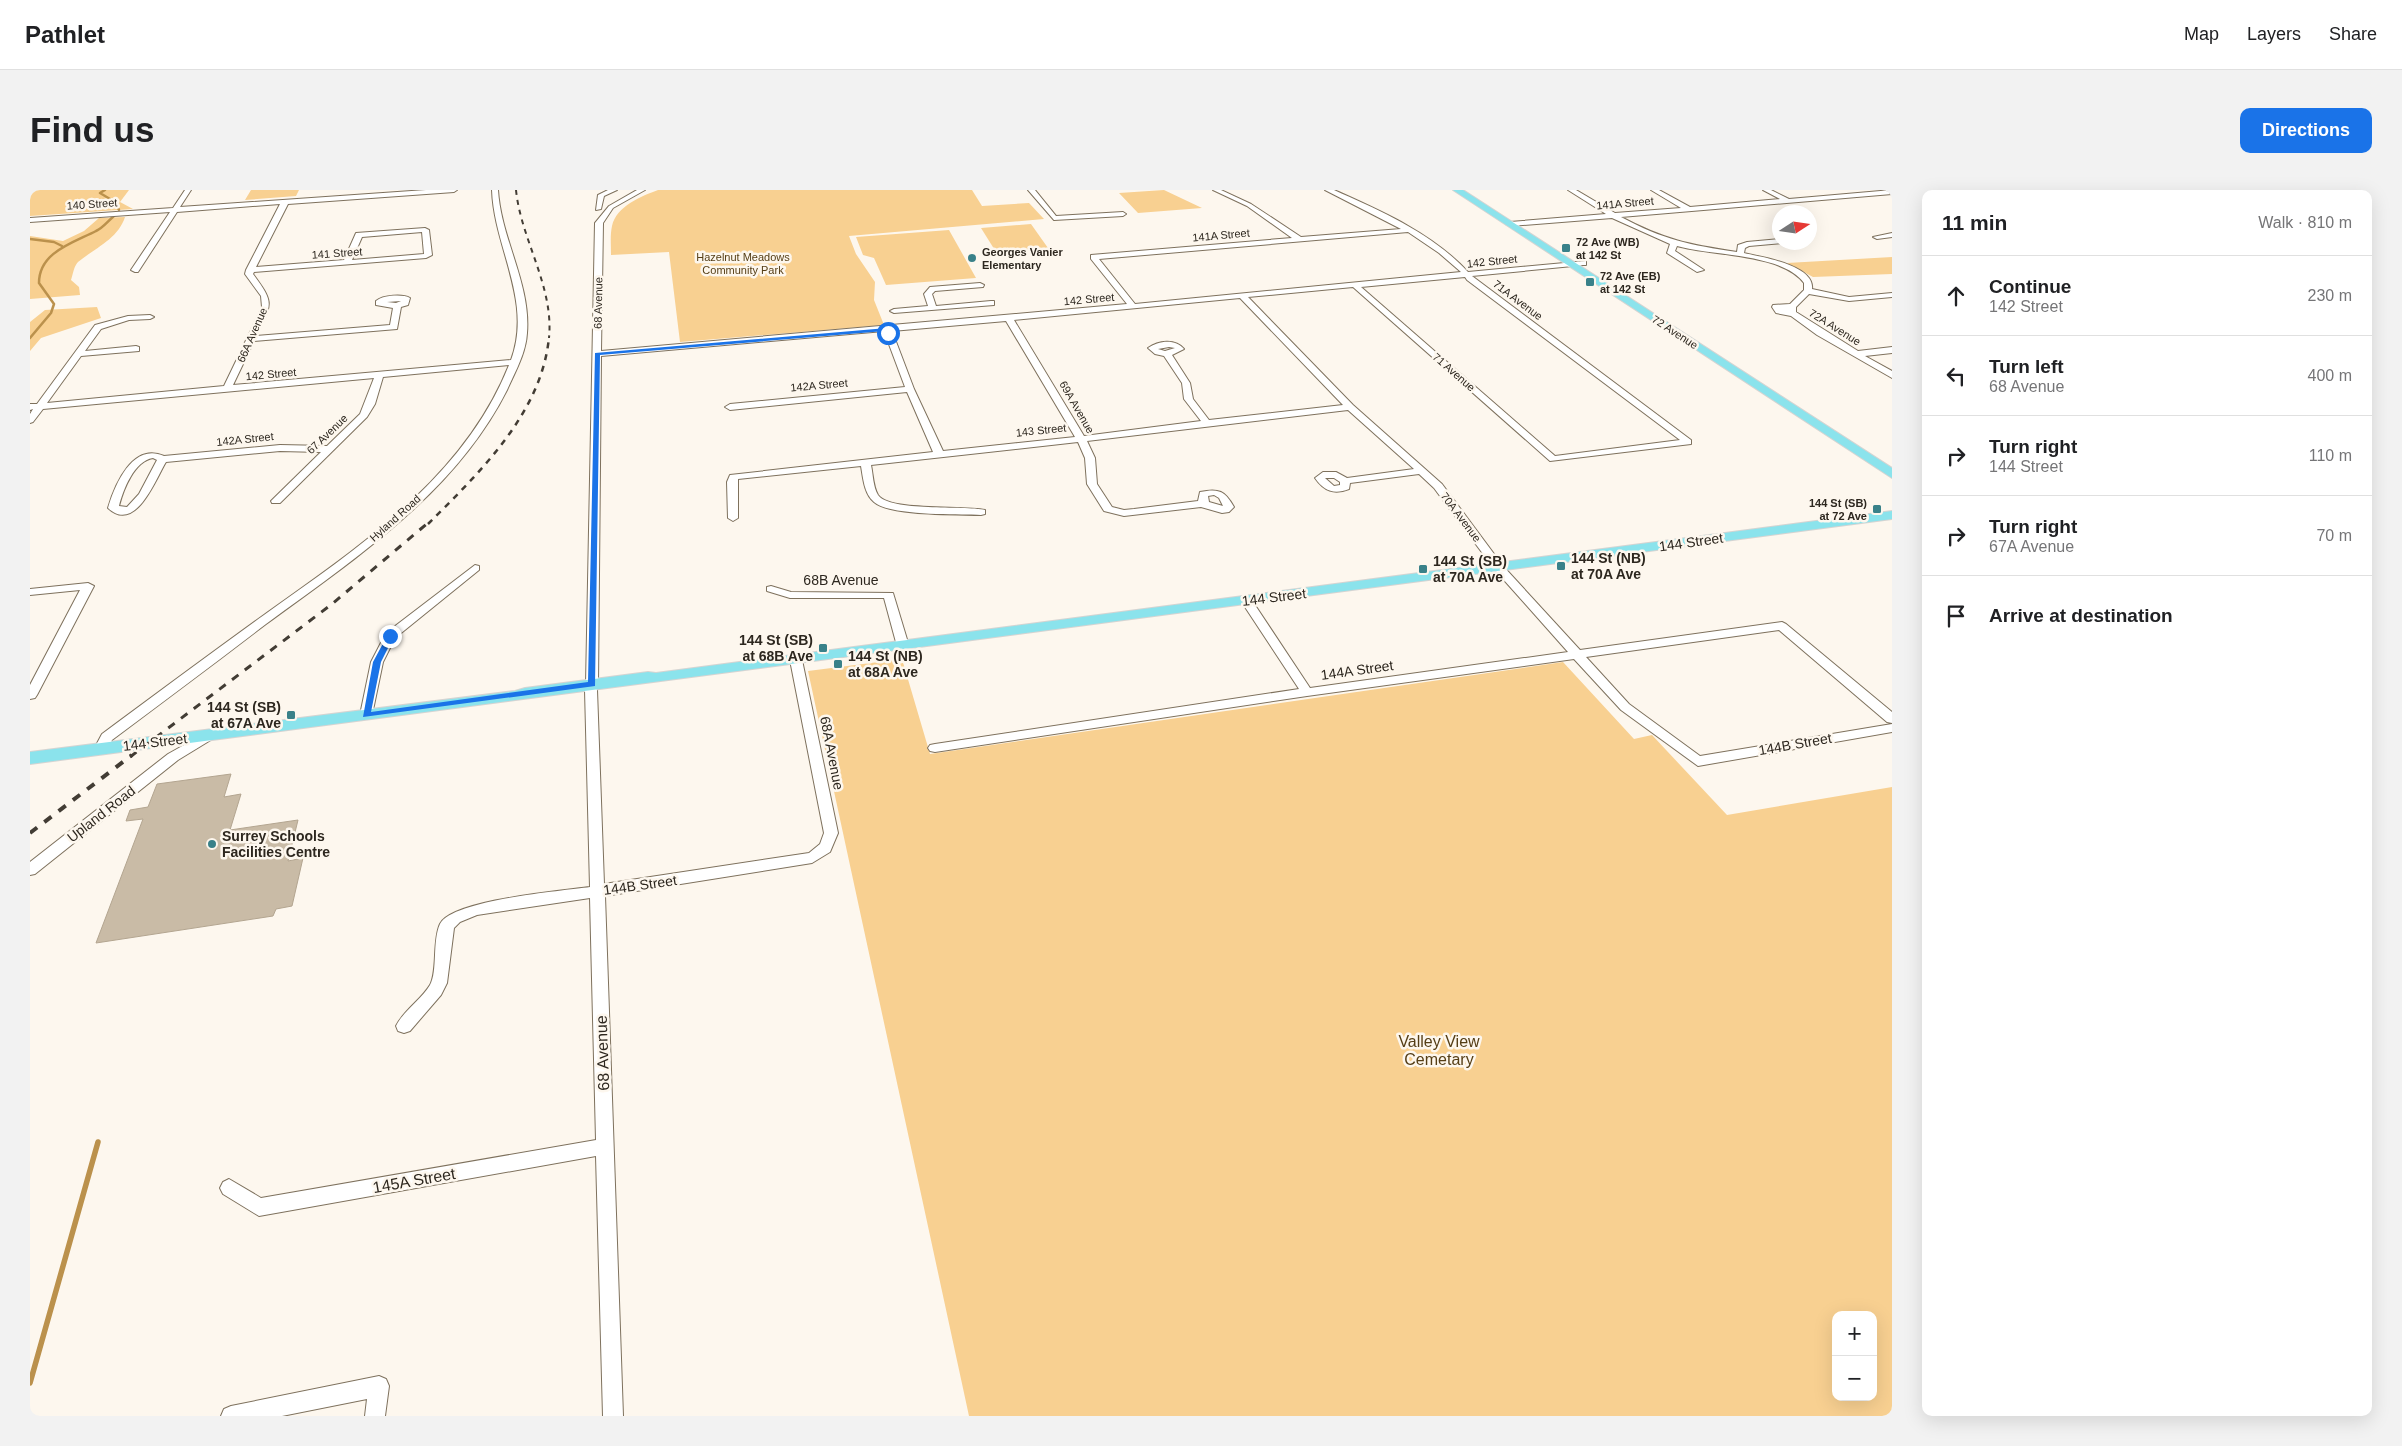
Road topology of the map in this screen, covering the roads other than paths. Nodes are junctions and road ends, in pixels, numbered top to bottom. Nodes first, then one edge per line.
1 (188, 190) edge
2 (454, 190) edge
3 (495, 190) edge
4 (614, 190) edge
5 (618, 190) edge
6 (1031, 190) edge
7 (1216, 190) edge
8 (1328, 190) edge
9 (1457, 190) edge
10 (1470, 190) edge
11 (1571, 190) edge
12 (1654, 190) edge
13 (1766, 190) edge
14 (638, 192) edge
15 (1891, 193) edge
16 (1788, 201) junction
17 (285, 202) junction
18 (176, 209) junction
19 (598, 209) dead end
20 (1689, 209) junction
21 (1123, 214) dead end
22 (1616, 216) junction
23 (30, 220) edge
24 (1516, 224) junction
25 (1409, 230) junction
26 (1892, 235) edge
27 (1877, 237) dead end
28 (1300, 240) junction
29 (1772, 241) edge
30 (1674, 244) junction
31 (1740, 254) junction
32 (346, 264) junction
33 (1577, 264) junction
34 (135, 270) dead end
35 (250, 270) junction
36 (1700, 270) dead end
37 (1467, 275) junction
38 (980, 285) dead end
39 (1355, 286) junction
40 (1808, 291) junction
41 (1892, 295) edge
42 (1242, 296) junction
43 (991, 303) dead end
44 (397, 306) dead end
45 (1133, 306) junction
46 (932, 307) junction
47 (946, 309) junction
48 (894, 312) dead end
49 (150, 317) dead end
50 (1009, 318) junction
51 (952, 323) junction
52 (887, 329) junction
53 (251, 338) junction
54 (136, 349) dead end
55 (1892, 350) edge
56 (1166, 353) dead end
57 (78, 354) junction
58 (597, 354) junction
59 (1857, 354) junction
60 (514, 362) junction
61 (379, 375) junction
62 (1892, 375) edge
63 (227, 389) junction
64 (910, 389) junction
65 (30, 406) edge
66 (40, 406) junction
67 (730, 407) dead end
68 (1350, 408) junction
69 (30, 420) edge
70 (1207, 422) junction
71 (1081, 439) junction
72 (329, 449) junction
73 (940, 454) junction
74 (1553, 458) joint
75 (163, 459) junction
76 (866, 462) junction
77 (1892, 464) edge
78 (1423, 470) junction
79 (1892, 474) edge
80 (1345, 481) dead end
81 (276, 500) dead end
82 (1204, 503) dead end
83 (981, 512) dead end
84 (1892, 515) edge
85 (733, 518) dead end
86 (475, 568) dead end
87 (1499, 568) junction
88 (771, 589) dead end
89 (30, 592) edge
90 (1247, 601) junction
91 (903, 646) junction
92 (1578, 655) junction
93 (796, 660) junction
94 (591, 687) junction
95 (1307, 692) junction
96 (31, 694) edge
97 (366, 715) junction
98 (1892, 720) edge
99 (1892, 728) edge
100 (209, 735) junction
101 (169, 740) junction
102 (935, 748) dead end
103 (101, 749) junction
104 (173, 757) junction
105 (30, 758) edge
106 (1698, 760) joint
107 (824, 851) joint
108 (30, 870) edge
109 (597, 891) junction
110 (404, 1026) dead end
111 (605, 1146) junction
112 (229, 1188) dead end
113 (231, 1416) edge
114 (375, 1416) edge
115 (613, 1416) edge

1 - 18 street
2 - 17 street, 140 Street
3 - 60 street, Hyland Road
4 - 19 street
5 - 14 street, 68 Avenue
6 - 21 street
7 - 28 street
8 - 25 street, 71A Avenue
9 - 24 main road, 72 Avenue
10 - 24 main road, 72 Avenue
11 - 22 street, 72A Avenue
12 - 20 street
13 - 16 street
14 - 58 street, 68 Avenue
15 - 16 street, 141A Street
16 - 20 street, 141A Street
17 - 18 street, 140 Street
17 - 35 street
18 - 23 street, 140 Street
18 - 34 street
20 - 22 street, 141A Street
22 - 24 street, 141A Street
22 - 30 street, 72A Avenue
24 - 33 main road, 72 Avenue
25 - 28 street, 141A Street
25 - 37 street, 71A Avenue
26 - 27 street
28 - 45 street, 141A Street
29 - 31 street
30 - 31 street, 72A Avenue
30 - 36 street
31 - 40 street, 72A Avenue
32 - 32 street, 141 Street
32 - 35 street, 141 Street
33 - 37 street, 142 Street
33 - 77 main road, 72 Avenue
33 - 79 main road, 72 Avenue
35 - 53 street, 66A Avenue
37 - 39 street, 142 Street
37 - 74 street, 71A Avenue
38 - 46 street
39 - 42 street, 142 Street
39 - 74 street, 71 Avenue
40 - 41 street
40 - 59 street, 72A Avenue
42 - 45 street, 142 Street
42 - 68 street, 70A Avenue
43 - 47 street
44 - 53 street
45 - 50 street, 142 Street
46 - 47 street
46 - 48 street
47 - 51 street
49 - 57 street
50 - 51 street, 142 Street
50 - 71 street, 69A Avenue
51 - 52 street, 142 Street
52 - 58 street, 142 Street
52 - 64 street
53 - 63 street, 66A Avenue
54 - 57 street
55 - 59 street
56 - 70 street
57 - 66 street
58 - 94 street, 68 Avenue
59 - 62 street, 72A Avenue
60 - 61 street, 142 Street
60 - 103 street, Hyland Road
61 - 63 street, 142 Street
61 - 72 street, 67 Avenue
63 - 66 street, 142 Street
64 - 67 street, 142A Street
64 - 73 street
65 - 66 street, 142 Street
66 - 69 street
68 - 70 street, 143 Street
68 - 78 street, 70A Avenue
70 - 71 street, 143 Street
71 - 73 street, 143 Street
71 - 82 street, 69A Avenue
72 - 75 street, 142A Street
72 - 81 street, 67 Avenue
73 - 76 street, 143 Street
75 - 75 street, 142A Street
76 - 83 street
76 - 85 street, 143 Street
78 - 80 street
78 - 87 street, 70A Avenue
84 - 87 main road, 144 Street
86 - 97 street
87 - 90 main road, 144 Street
87 - 92 street, 70A Avenue
88 - 91 street, 68B Avenue
89 - 96 street
90 - 91 main road, 144 Street
90 - 95 street
91 - 93 main road, 144 Street
92 - 95 street, 144A Street
92 - 98 street, 144A Street
92 - 106 street, 70A Avenue
93 - 94 main road, 144 Street
93 - 107 street, 68A Avenue
94 - 97 main road, 144 Street
94 - 109 street, 68 Avenue
95 - 102 street, 144A Street
97 - 100 main road, 144 Street
99 - 106 street, 144B Street
100 - 101 main road, 144 Street
100 - 104 street, Upland Road
101 - 103 main road, 144 Street
101 - 104 street
103 - 105 main road, 144 Street
104 - 108 street, Upland Road
107 - 109 street, 144B Street
109 - 110 street, 144B Street
109 - 111 street, 68 Avenue
111 - 112 street, 145A Street
111 - 115 street, 68 Avenue
113 - 114 street

